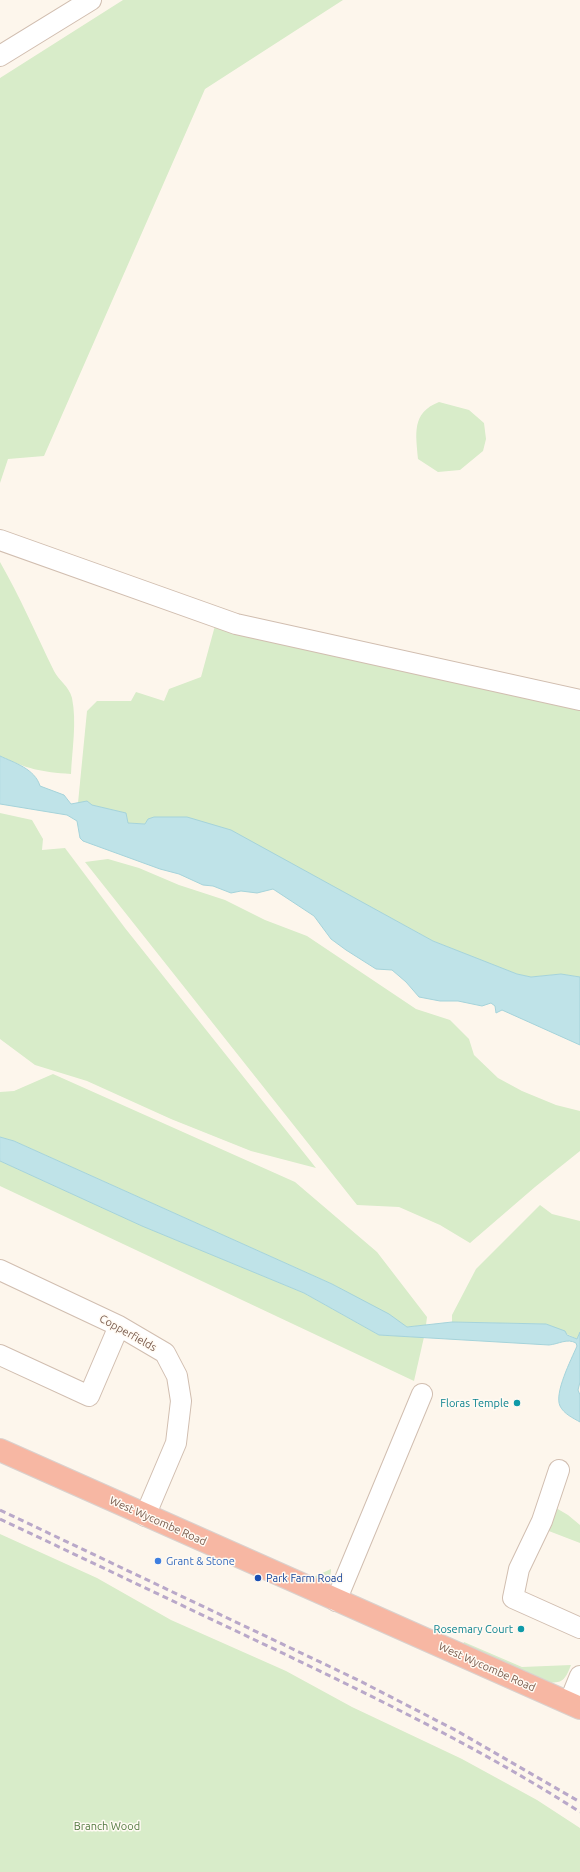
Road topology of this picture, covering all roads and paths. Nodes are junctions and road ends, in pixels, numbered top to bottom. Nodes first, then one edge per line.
1 (91, 0) edge
2 (0, 56) edge
3 (0, 540) edge
4 (580, 700) edge
5 (0, 1270) edge
6 (119, 1326) junction
7 (0, 1355) edge
8 (422, 1394) dead end
9 (0, 1450) edge
10 (559, 1470) dead end
11 (144, 1516) junction
12 (336, 1600) junction
13 (580, 1628) edge
14 (580, 1676) edge
15 (574, 1705) edge

1 - 2 street
3 - 4 street
5 - 6 street, Copperfields
6 - 7 street
6 - 11 street, Copperfields
8 - 12 street
9 - 11 highway, West Wycombe Road
10 - 13 street
11 - 12 highway, West Wycombe Road
12 - 15 highway, West Wycombe Road
14 - 15 street

